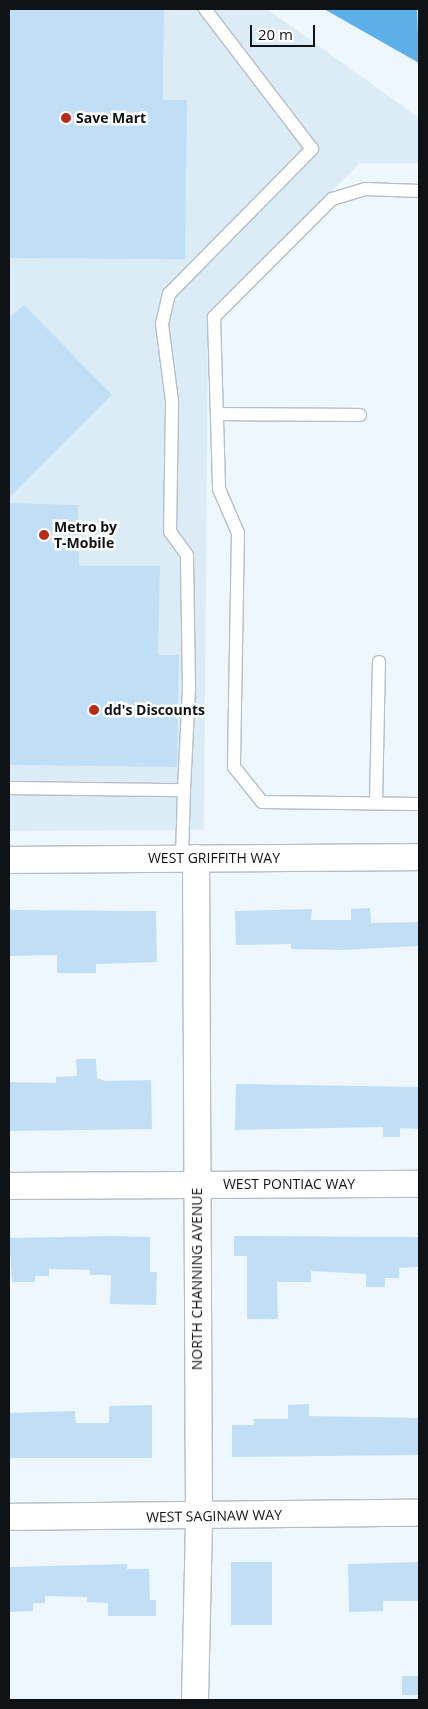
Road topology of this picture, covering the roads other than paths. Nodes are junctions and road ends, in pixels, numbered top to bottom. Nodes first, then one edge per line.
1 (205, 9) edge
2 (419, 191) edge
3 (217, 414) junction
4 (360, 415) dead end
5 (379, 662) dead end
6 (9, 788) edge
7 (184, 790) junction
8 (376, 803) junction
9 (419, 804) edge
10 (419, 857) edge
11 (189, 858) junction
12 (9, 860) edge
13 (196, 1184) junction
14 (419, 1184) edge
15 (9, 1186) edge
16 (419, 1513) edge
17 (9, 1517) edge
18 (199, 1517) junction
19 (195, 1700) edge

1 - 7 lane
2 - 3 lane
3 - 4 lane
3 - 8 lane
5 - 8 lane
6 - 7 lane
7 - 11 lane
8 - 9 lane
10 - 11 street, WEST GRIFFITH WAY
11 - 12 street, WEST GRIFFITH WAY
11 - 13 street, NORTH CHANNING AVENUE
13 - 14 street, WEST PONTIAC WAY
13 - 15 street, WEST PONTIAC WAY
13 - 18 street, NORTH CHANNING AVENUE
16 - 18 street, WEST SAGINAW WAY
17 - 18 street, WEST SAGINAW WAY
18 - 19 street, NORTH CHANNING AVENUE

